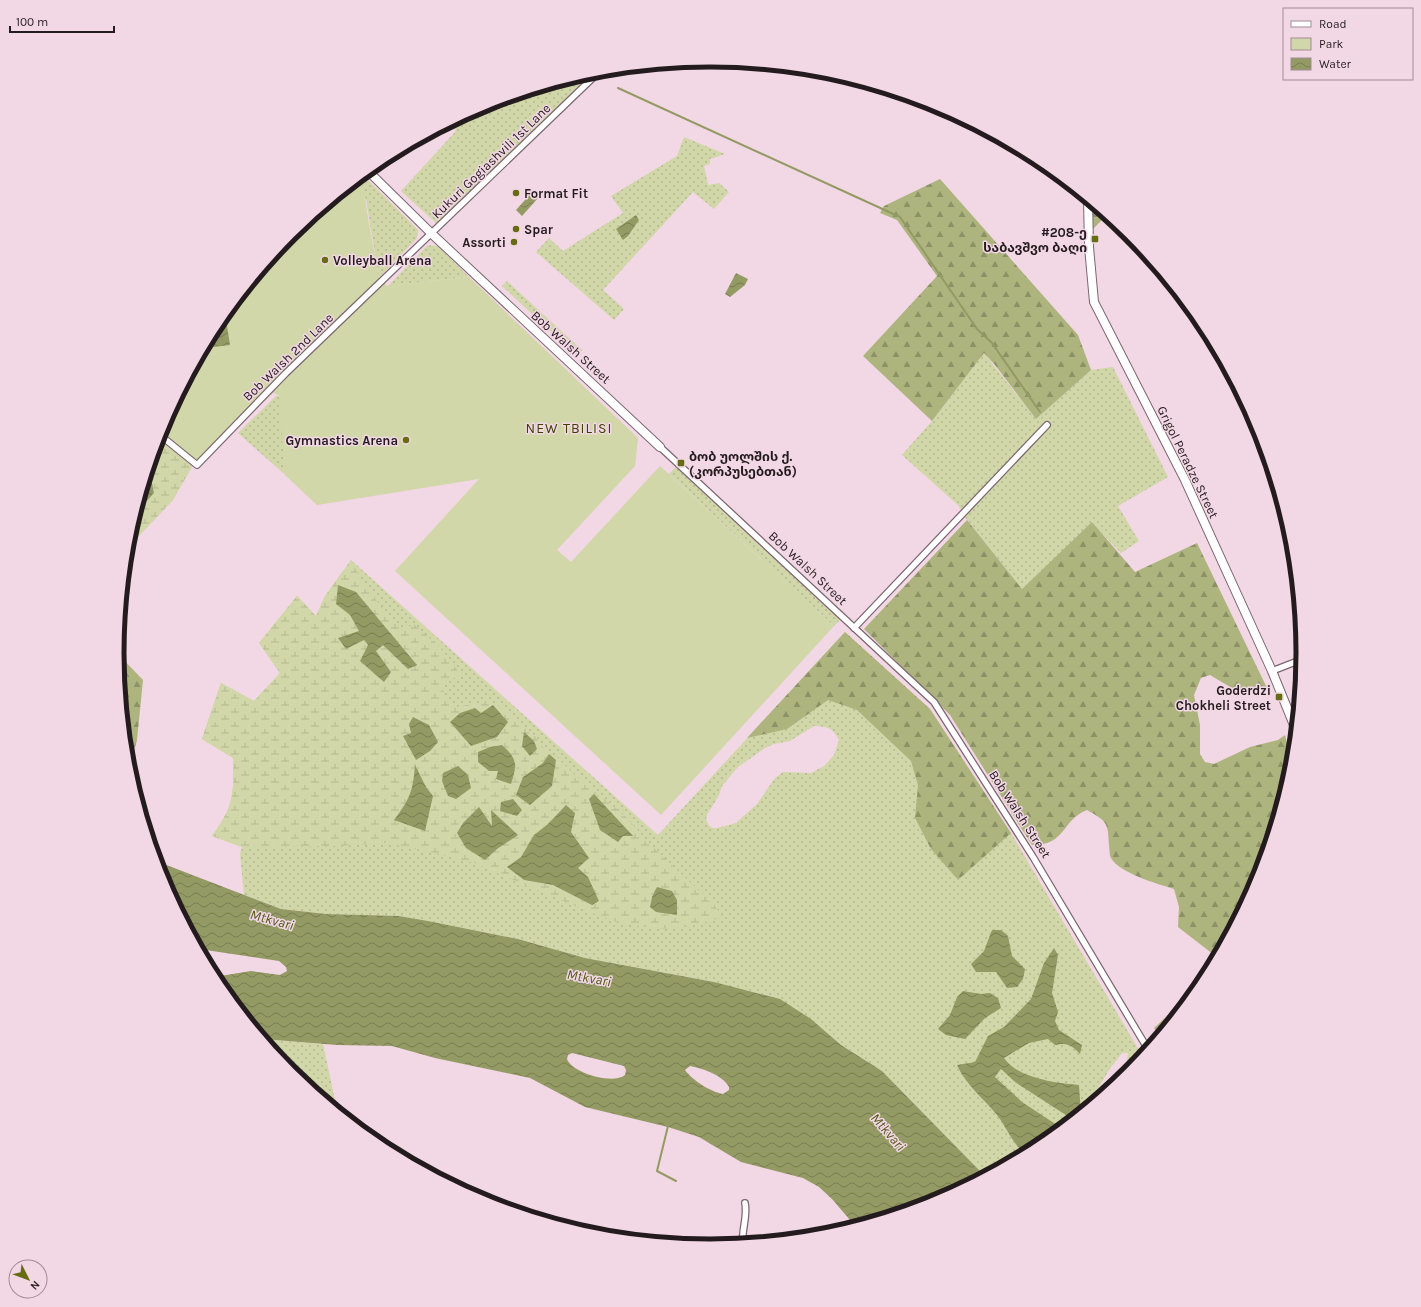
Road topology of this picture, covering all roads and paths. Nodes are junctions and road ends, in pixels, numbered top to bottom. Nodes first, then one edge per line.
1 (592, 79) edge
2 (372, 175) edge
3 (1088, 205) edge
4 (432, 234) junction
5 (1047, 426) dead end
6 (165, 439) edge
7 (660, 447) joint
8 (854, 628) junction
9 (1297, 661) edge
10 (1272, 671) junction
11 (1293, 722) edge
12 (1146, 1046) edge
13 (745, 1203) dead end
14 (742, 1239) edge

1 - 4 street, Kukuri Gogiashvili 1st Lane
2 - 4 street, Bob Walsh Street
3 - 10 street, Grigol Peradze Street
4 - 6 street, Bob Walsh 2nd Lane
4 - 7 street, Bob Walsh Street
5 - 8 street
7 - 8 street, Bob Walsh Street
8 - 12 street, Bob Walsh Street
9 - 10 street
10 - 11 street, Grigol Peradze Street
13 - 14 street

